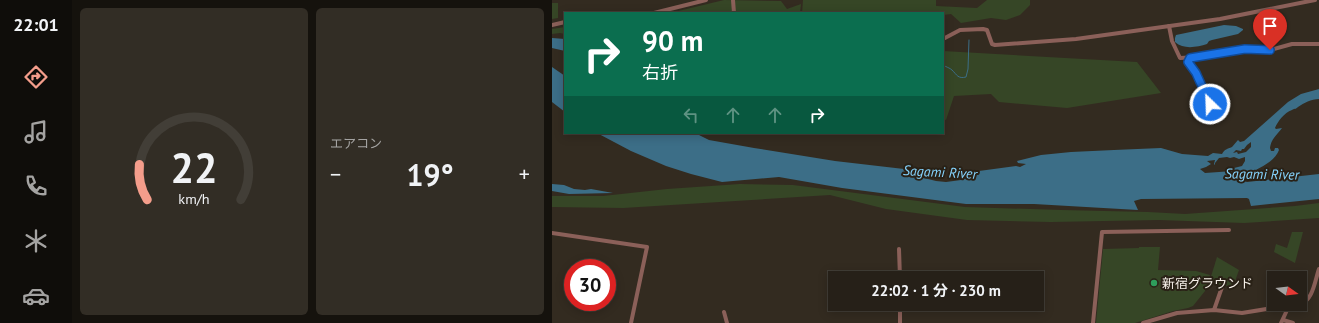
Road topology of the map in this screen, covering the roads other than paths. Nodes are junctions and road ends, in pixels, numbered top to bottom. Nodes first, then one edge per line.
1 (706, 0) edge
2 (733, 0) edge
3 (1315, 0) edge
4 (658, 12) edge
5 (734, 12) edge
6 (564, 22) edge
7 (552, 24) edge
8 (1169, 26) junction
9 (944, 38) edge
10 (1319, 44) edge
11 (1190, 58) junction
12 (1208, 109) dead end
13 (1229, 230) dead end
14 (552, 233) edge
15 (900, 249) dead end
16 (1319, 269) edge
17 (900, 271) edge
18 (1222, 287) dead end
19 (1307, 301) edge
20 (1267, 309) edge
21 (1214, 310) junction
22 (900, 311) edge
23 (1287, 311) edge
24 (724, 312) dead end
25 (1282, 321) edge
26 (631, 323) edge
27 (727, 323) edge
28 (900, 323) edge
29 (1093, 323) edge
30 (1143, 323) edge
31 (1293, 323) edge

1 - 4 street
2 - 5 street
3 - 8 street
6 - 7 street
8 - 9 street
8 - 11 street
10 - 11 street
11 - 12 street
13 - 29 street
14 - 26 street
15 - 17 street
16 - 19 street
18 - 21 street
20 - 21 street
21 - 30 street
22 - 28 street
23 - 25 street
24 - 27 street
25 - 31 street

